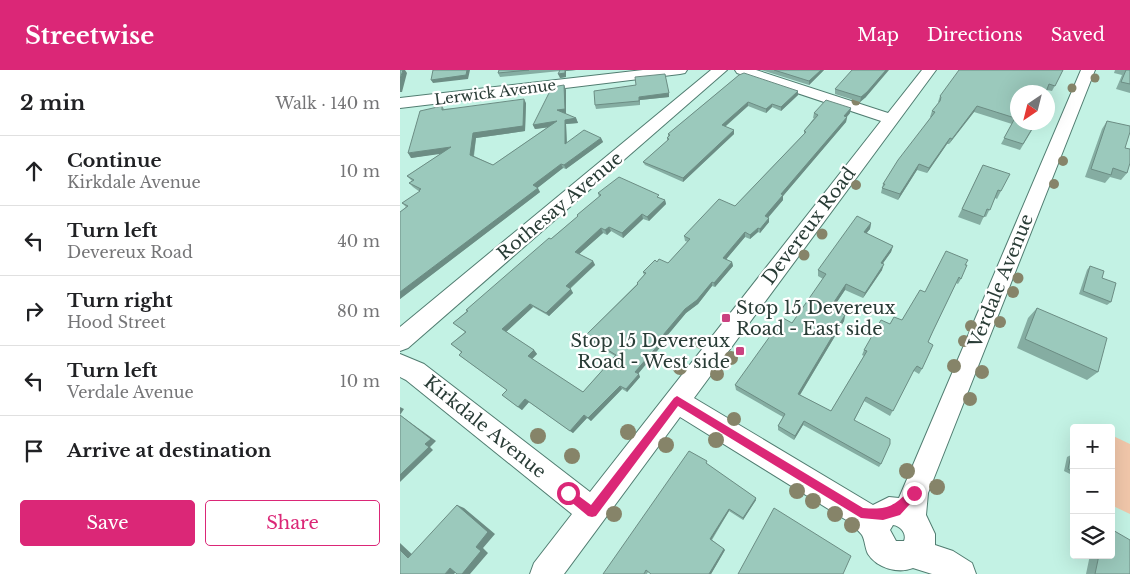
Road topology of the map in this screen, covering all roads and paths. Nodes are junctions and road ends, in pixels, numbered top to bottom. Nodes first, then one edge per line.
1 (680, 70) edge
2 (720, 70) edge
3 (742, 70) edge
4 (929, 70) edge
5 (1088, 70) edge
6 (400, 103) edge
7 (891, 119) junction
8 (400, 341) edge
9 (400, 364) edge
10 (677, 400) junction
11 (592, 512) junction
12 (902, 540) edge
13 (545, 574) edge

1 - 6 street, Lerwick Avenue
2 - 8 street, Rothesay Avenue
3 - 7 street
4 - 7 street, Devereux Road
5 - 12 street, Verdale Avenue
7 - 10 street, Devereux Road
9 - 11 street, Kirkdale Avenue
10 - 11 street, Devereux Road
10 - 12 street
11 - 13 street, Devereux Road

